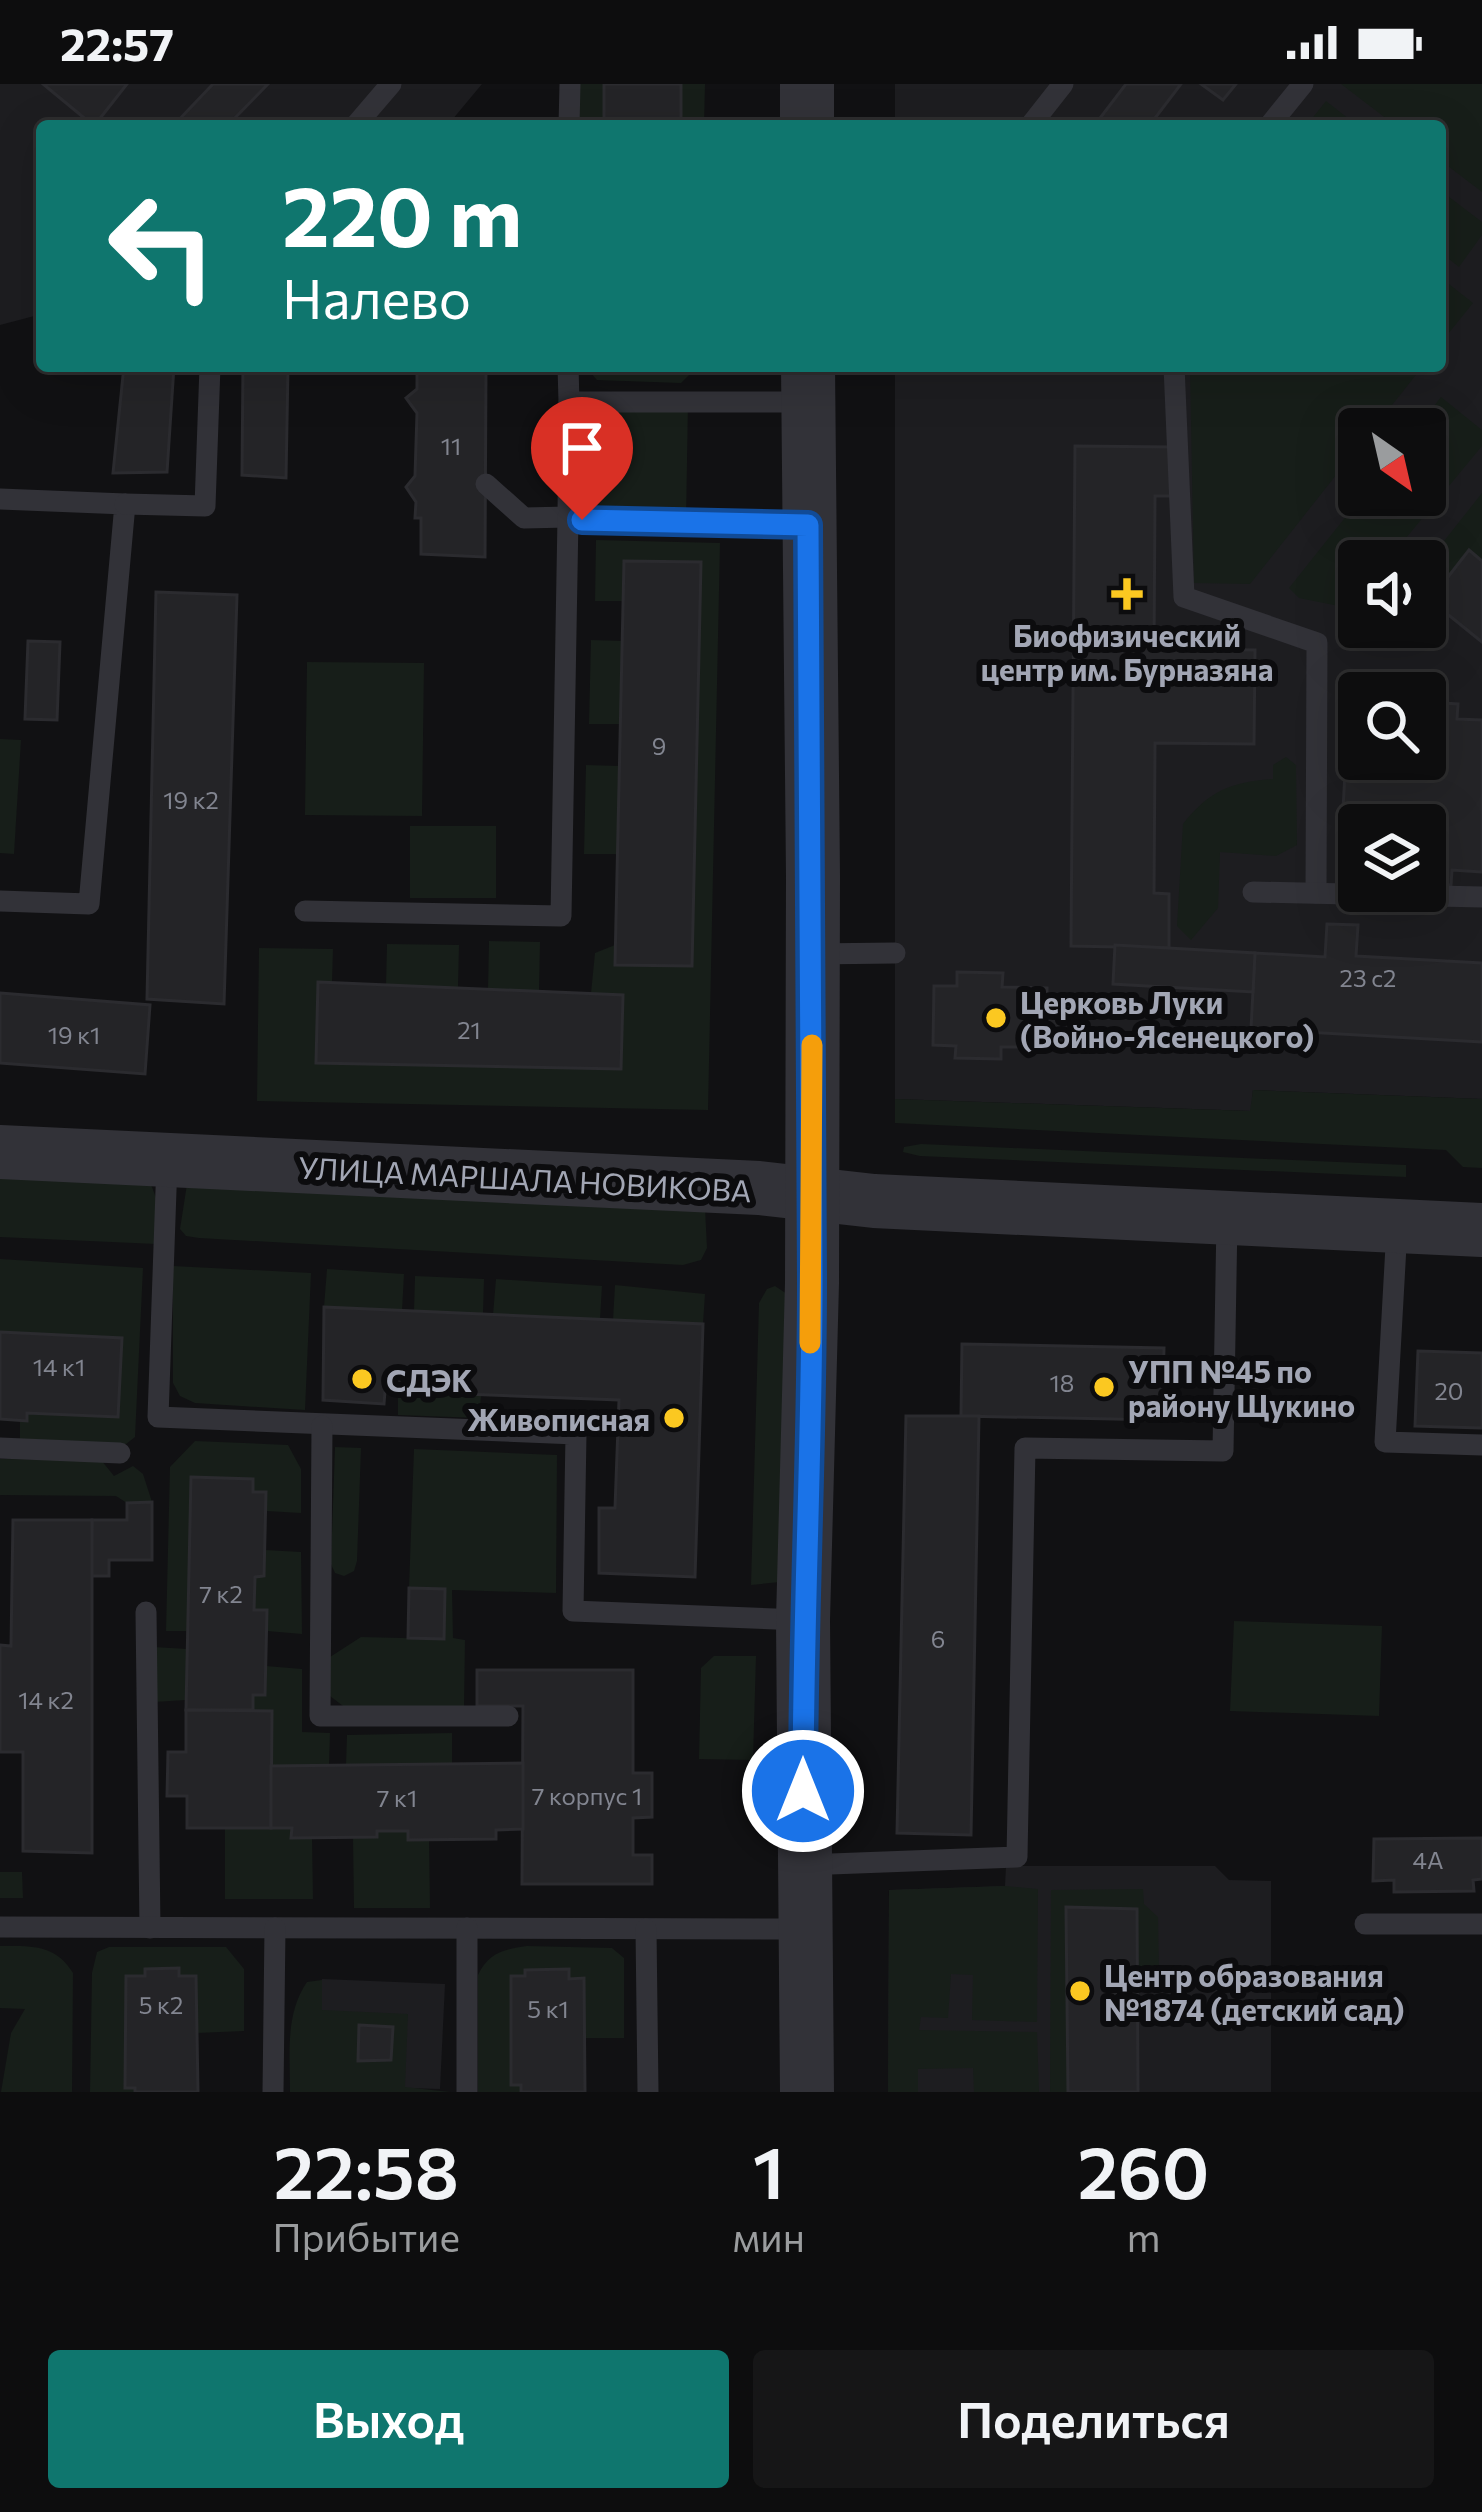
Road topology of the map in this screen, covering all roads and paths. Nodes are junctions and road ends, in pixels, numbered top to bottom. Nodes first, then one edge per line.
1 (391, 84) edge
2 (570, 84) edge
3 (807, 84) edge
4 (1063, 84) edge
5 (1303, 84) edge
6 (361, 120) edge
7 (569, 120) edge
8 (807, 120) edge
9 (1035, 120) edge
10 (1275, 120) edge
11 (210, 372) edge
12 (568, 372) edge
13 (1174, 372) edge
14 (808, 384) edge
15 (569, 402) junction
16 (486, 484) dead end
17 (0, 499) edge
18 (125, 504) junction
19 (568, 517) junction
20 (808, 525) junction
21 (1253, 892) dead end
22 (1316, 893) junction
23 (1482, 897) edge
24 (0, 901) edge
25 (304, 911) dead end
26 (895, 953) dead end
27 (813, 954) junction
28 (0, 1152) edge
29 (167, 1161) junction
30 (810, 1193) junction
31 (1227, 1219) junction
32 (1397, 1227) junction
33 (1482, 1230) edge
34 (322, 1426) junction
35 (1482, 1445) edge
36 (0, 1448) edge
37 (120, 1453) dead end
38 (146, 1612) dead end
39 (803, 1620) junction
40 (508, 1716) dead end
41 (804, 1865) junction
42 (1365, 1924) dead end
43 (1482, 1924) edge
44 (0, 1927) edge
45 (150, 1928) junction
46 (275, 1928) junction
47 (467, 1928) junction
48 (646, 1929) junction
49 (804, 1929) junction
50 (273, 2092) edge
51 (467, 2092) edge
52 (647, 2092) edge
53 (807, 2092) edge

1 - 6 lane
2 - 7 lane
3 - 8 street
4 - 9 lane
5 - 10 lane
11 - 18 lane
12 - 15 lane
13 - 22 lane
14 - 15 lane
14 - 20 street
15 - 19 lane
16 - 19 lane
17 - 18 lane
18 - 24 lane
19 - 20 lane
19 - 25 lane
20 - 27 street
21 - 22 lane
22 - 23 lane
26 - 27 lane
27 - 30 street
28 - 29 street, УЛИЦА МАРШАЛА НОВИКОВА
29 - 30 street, УЛИЦА МАРШАЛА НОВИКОВА
29 - 34 lane
30 - 31 street, УЛИЦА МАРШАЛА НОВИКОВА
30 - 39 street
31 - 32 street, УЛИЦА МАРШАЛА НОВИКОВА
31 - 41 lane
32 - 33 street, УЛИЦА МАРШАЛА НОВИКОВА
32 - 35 lane
34 - 39 lane
34 - 40 lane
36 - 37 lane
38 - 45 lane
39 - 41 street
41 - 49 street
42 - 43 lane
44 - 45 lane
45 - 46 lane
46 - 47 lane
46 - 50 lane
47 - 48 lane
47 - 51 lane
48 - 49 lane
48 - 52 lane
49 - 53 street

